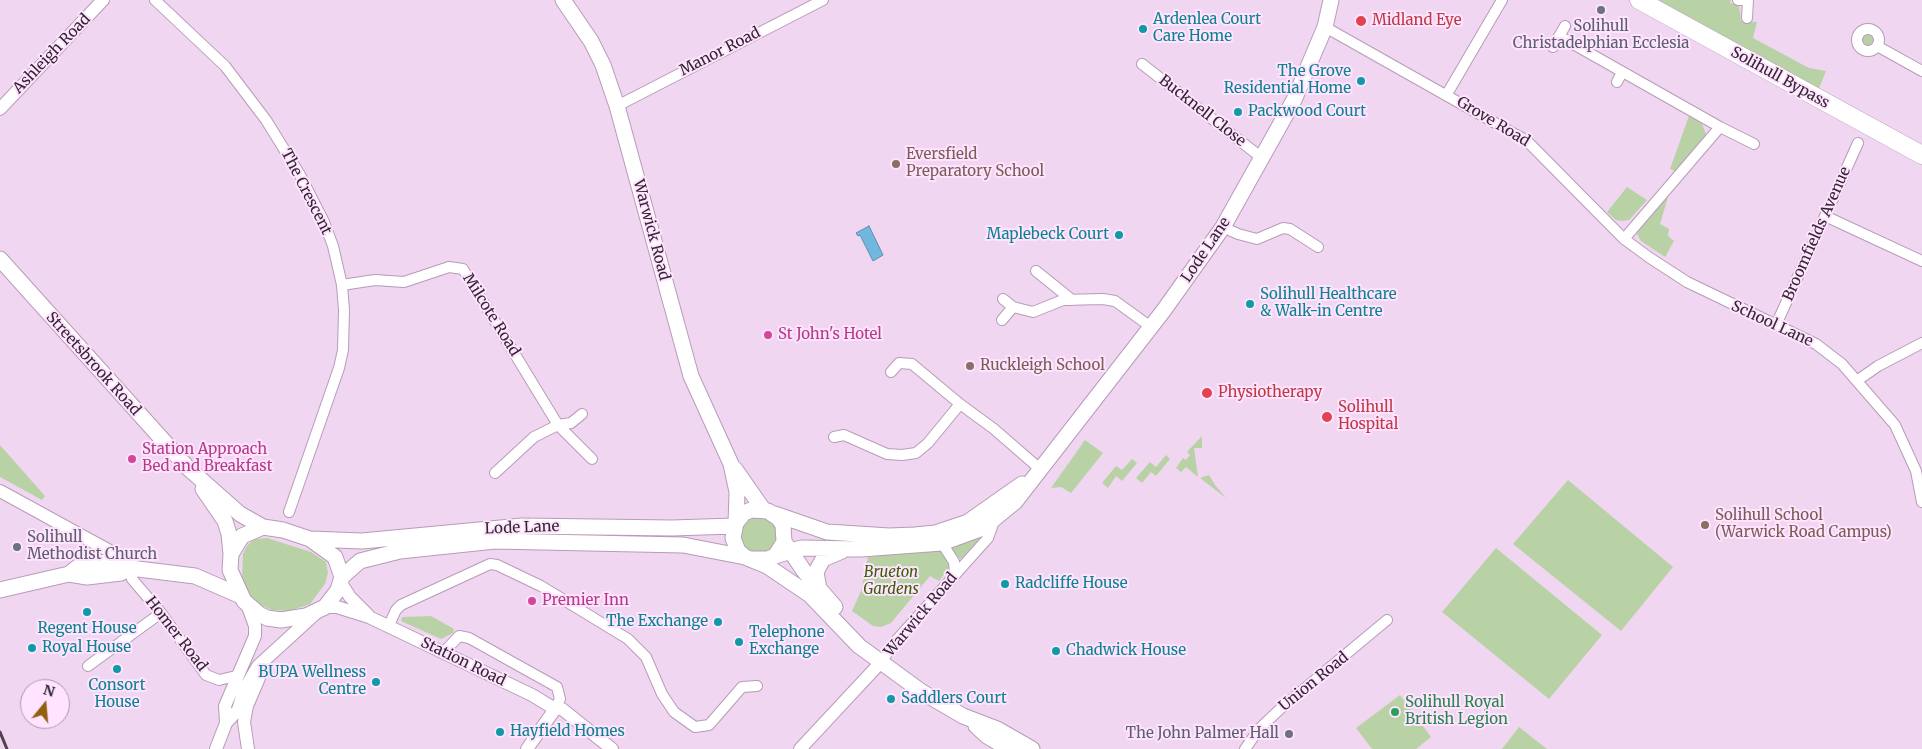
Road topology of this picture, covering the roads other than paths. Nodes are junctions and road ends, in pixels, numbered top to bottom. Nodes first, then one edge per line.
1 (103, 0) edge
2 (155, 0) edge
3 (563, 0) edge
4 (823, 0) edge
5 (1331, 0) edge
6 (1502, 0) edge
7 (1639, 0) edge
8 (1738, 0) edge
9 (1748, 0) edge
10 (1748, 18) dead end
11 (1565, 26) dead end
12 (1325, 27) junction
13 (1559, 36) junction
14 (1877, 46) dead end
15 (1553, 47) dead end
16 (1142, 64) dead end
17 (1922, 71) edge
18 (1622, 72) junction
19 (1617, 82) dead end
20 (1447, 94) junction
21 (617, 106) junction
22 (0, 109) edge
23 (1720, 127) junction
24 (1858, 143) dead end
25 (1754, 144) dead end
26 (1922, 155) edge
27 (1262, 158) junction
28 (1824, 216) junction
29 (1223, 226) junction
30 (1624, 239) junction
31 (1318, 247) dead end
32 (0, 259) edge
33 (1922, 261) edge
34 (1036, 271) dead end
35 (1687, 282) joint
36 (342, 286) junction
37 (1003, 299) dead end
38 (1072, 300) junction
39 (1012, 307) junction
40 (1002, 320) dead end
41 (1776, 325) junction
42 (1151, 326) junction
43 (1922, 344) edge
44 (891, 372) dead end
45 (1858, 380) junction
46 (960, 404) junction
47 (582, 414) dead end
48 (558, 425) junction
49 (834, 437) dead end
50 (592, 459) dead end
51 (731, 464) junction
52 (188, 468) junction
53 (1038, 472) junction
54 (495, 473) dead end
55 (0, 491) edge
56 (1922, 502) edge
57 (768, 511) junction
58 (289, 512) dead end
59 (994, 521) junction
60 (735, 525) junction
61 (263, 527) junction
62 (310, 539) junction
63 (942, 543) junction
64 (786, 546) junction
65 (854, 548) junction
66 (230, 558) junction
67 (747, 558) junction
68 (132, 568) junction
69 (955, 574) junction
70 (195, 576) junction
71 (342, 580) junction
72 (819, 589) junction
73 (0, 590) edge
74 (244, 600) junction
75 (320, 610) junction
76 (161, 613) junction
77 (369, 617) junction
78 (1387, 620) dead end
79 (389, 625) junction
80 (279, 646) junction
81 (443, 653) junction
82 (882, 661) junction
83 (88, 666) dead end
84 (236, 676) junction
85 (757, 686) dead end
86 (555, 709) junction
87 (968, 718) junction
88 (226, 723) junction
89 (216, 749) edge
90 (248, 749) edge
91 (526, 749) edge
92 (612, 749) edge
93 (800, 749) edge
94 (1010, 749) edge
95 (1032, 749) edge
96 (1245, 749) edge

1 - 22 street, Ashleigh Road
2 - 36 street, The Crescent
3 - 21 main road, Warwick Road
4 - 21 street, Manor Road
5 - 12 main road, Lode Lane
6 - 20 street
7 - 26 highway, Solihull Bypass
8 - 9 street
9 - 10 street
11 - 13 street
12 - 20 street, Grove Road
12 - 27 main road, Lode Lane
13 - 15 street
13 - 18 street
14 - 17 street
16 - 27 street, Bucknell Close
18 - 19 street
18 - 23 street
20 - 30 street, Grove Road
21 - 51 main road, Warwick Road
23 - 25 street
23 - 30 street
24 - 28 street, Broomfields Avenue
27 - 29 main road, Lode Lane
28 - 33 street
28 - 41 street, Broomfields Avenue
29 - 31 street
29 - 42 main road, Lode Lane
30 - 35 street, Grove Road
32 - 52 main road, Streetsbrook Road
34 - 38 street
35 - 41 street, School Lane
36 - 48 street, Milcote Road
36 - 58 street, The Crescent
37 - 39 street
38 - 39 street
38 - 42 street
39 - 40 street
41 - 45 street, School Lane
42 - 53 main road, Lode Lane
43 - 45 street
44 - 46 street
45 - 56 street, School Lane
46 - 49 street
46 - 53 street
47 - 48 street
48 - 50 street, Milcote Road
48 - 54 street
51 - 57 main road, Warwick Road
51 - 60 main road, Warwick Road
52 - 61 main road, Streetsbrook Road
52 - 66 main road, Streetsbrook Road
53 - 57 main road, Lode Lane
53 - 59 main road, Lode Lane
55 - 68 street
57 - 60 main road
57 - 64 main road
59 - 63 main road, Lode Lane
59 - 69 street, Warwick Road
60 - 62 main road, Lode Lane
60 - 67 main road
61 - 62 main road
61 - 66 main road
62 - 71 main road
63 - 65 main road, Lode Lane
63 - 69 street
64 - 65 main road, Lode Lane
64 - 67 main road
64 - 72 main road, Warwick Road
65 - 72 main road
66 - 70 main road
66 - 74 main road
67 - 71 main road, Lode Lane
67 - 82 main road, Warwick Road
68 - 70 main road
68 - 73 main road
68 - 76 street, Homer Road
69 - 82 street, Warwick Road
70 - 74 main road
71 - 75 main road
71 - 77 street, Station Road
72 - 82 main road, Warwick Road
74 - 75 main road
74 - 84 street
75 - 77 street, Station Road
75 - 80 street
76 - 83 street
76 - 84 street, Homer Road
77 - 79 street, Station Road
78 - 96 street, Union Road
79 - 81 street, Station Road
79 - 85 street
80 - 88 street
80 - 90 street
81 - 86 street, Station Road
81 - 86 street
82 - 87 main road, Warwick Road
82 - 93 street
84 - 88 street
86 - 91 street
86 - 92 street, Station Road
87 - 94 main road, Warwick Road
87 - 95 main road, Warwick Road
88 - 89 street
88 - 90 street

